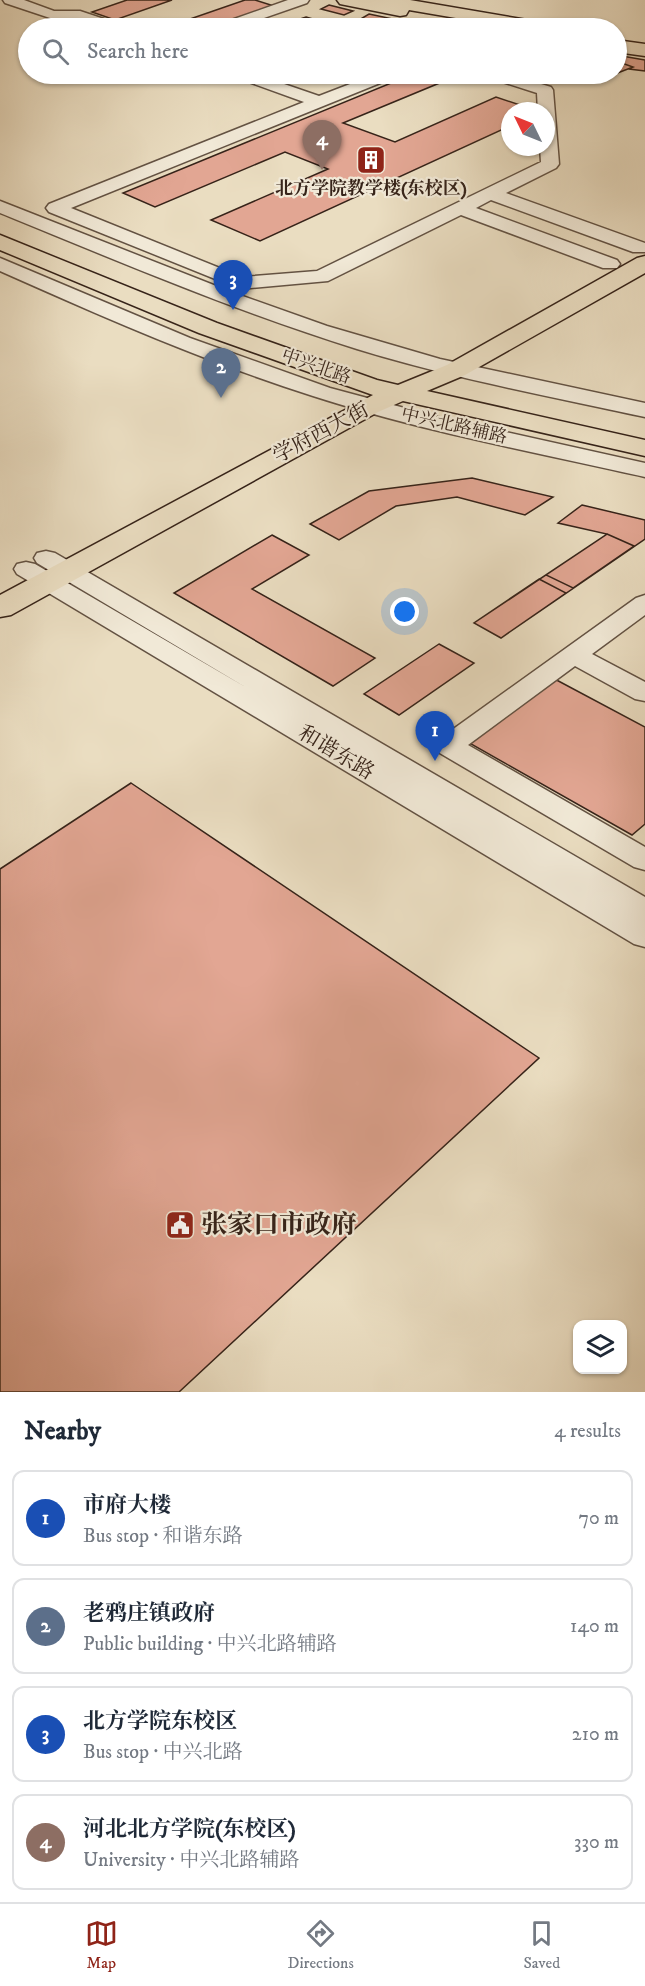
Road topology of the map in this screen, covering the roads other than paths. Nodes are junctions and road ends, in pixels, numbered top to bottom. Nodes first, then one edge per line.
1 (10, 0) edge
2 (302, 0) edge
3 (346, 0) edge
4 (378, 0) edge
5 (99, 18) edge
6 (251, 18) edge
7 (436, 18) edge
8 (485, 18) edge
9 (627, 41) edge
10 (645, 44) edge
11 (627, 48) edge
12 (645, 51) edge
13 (269, 84) edge
14 (364, 84) edge
15 (526, 84) edge
16 (319, 102) junction
17 (489, 193) junction
18 (0, 206) edge
19 (460, 208) junction
20 (0, 224) edge
21 (0, 242) edge
22 (643, 252) edge
23 (0, 264) edge
24 (610, 264) junction
25 (456, 370) junction
26 (428, 372) junction
27 (400, 385) junction
28 (369, 396) junction
29 (340, 397) junction
30 (645, 410) edge
31 (645, 430) edge
32 (645, 448) edge
33 (645, 470) edge
34 (47, 570) junction
35 (0, 583) edge
36 (645, 603) edge
37 (0, 608) edge
38 (574, 655) junction
39 (645, 693) edge
40 (645, 860) edge
41 (645, 911) edge
42 (645, 936) edge

1 - 5 street
2 - 6 street
3 - 7 main road
4 - 8 main road
9 - 10 main road
11 - 12 main road
13 - 16 street
14 - 16 street
15 - 17 street
16 - 19 street
17 - 19 street
17 - 22 street
18 - 26 street
19 - 24 street
20 - 27 main road, 中兴北路
21 - 28 main road, 中兴北路
22 - 24 main road, 学府西大街
22 - 25 main road, 学府西大街
23 - 29 street
24 - 26 main road, 学府西大街
25 - 26 main road, 学府西大街
25 - 30 street
26 - 27 main road, 学府西大街
26 - 31 main road
27 - 28 main road, 学府西大街
27 - 32 main road, 中兴北路
28 - 29 main road, 学府西大街
28 - 33 street, 中兴北路辅路
28 - 34 main road, 学府西大街
29 - 34 main road, 学府西大街
34 - 35 main road, 学府西大街
34 - 37 main road, 学府西大街
34 - 41 street, 和谐东路
34 - 42 street, 和谐东路
36 - 38 street
38 - 39 street
38 - 40 street

